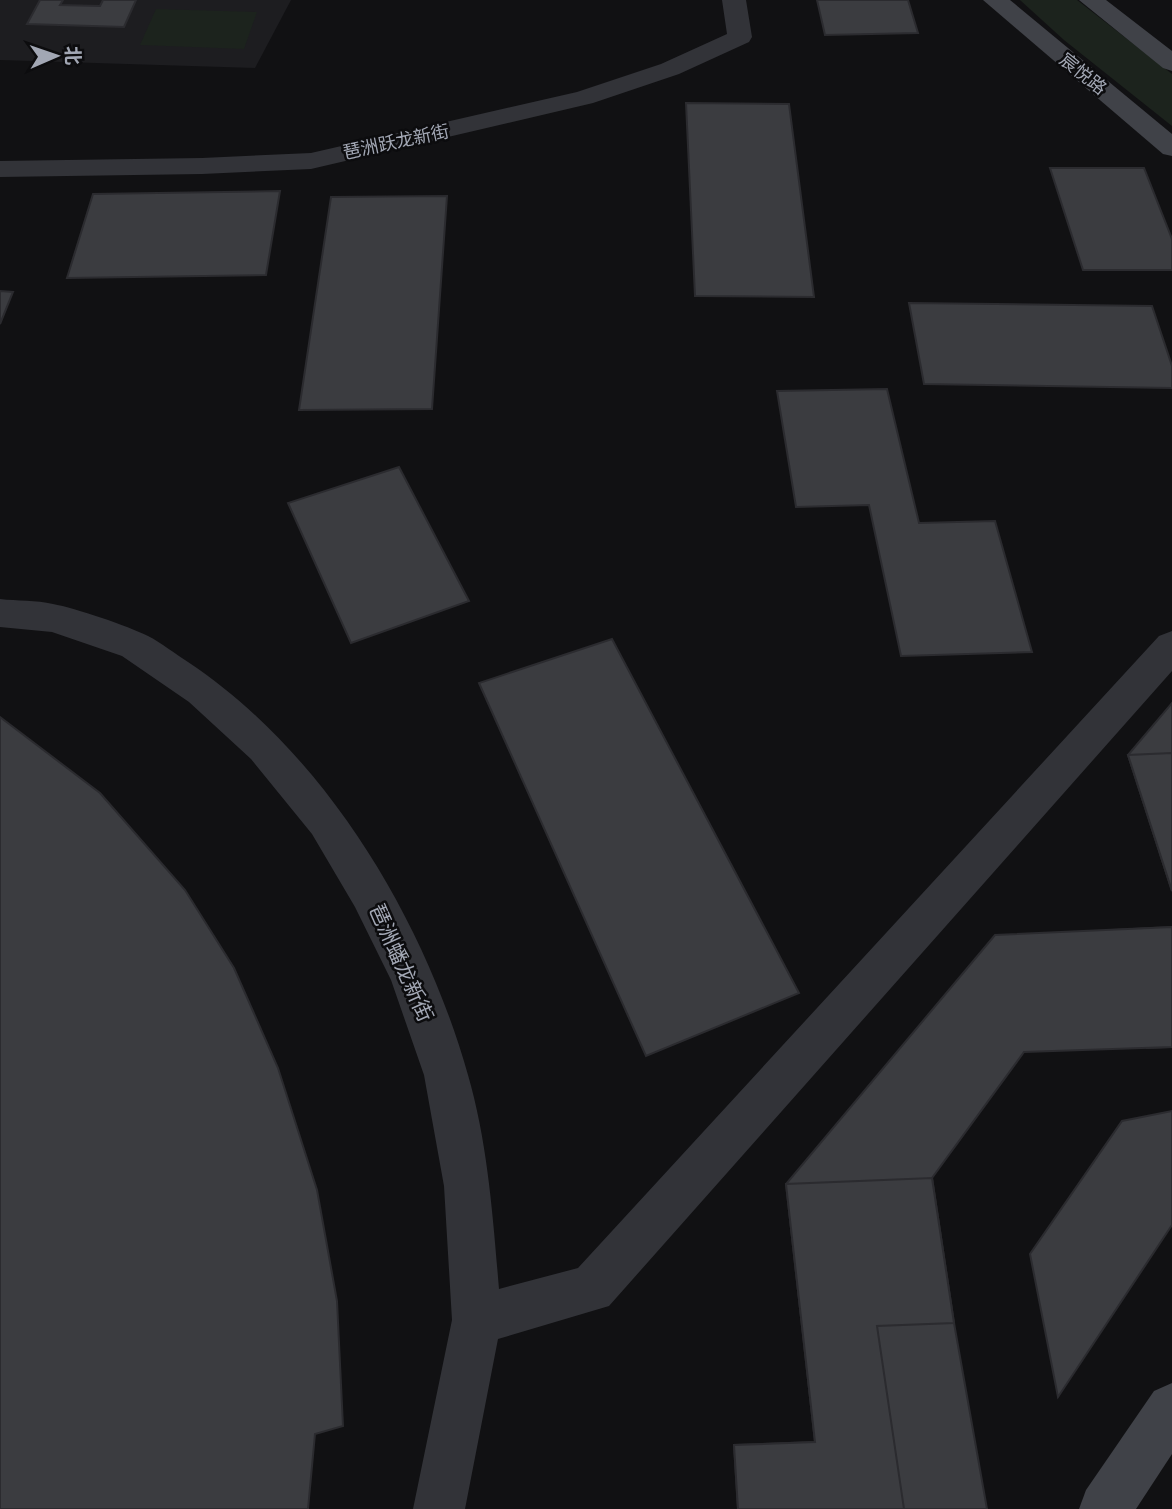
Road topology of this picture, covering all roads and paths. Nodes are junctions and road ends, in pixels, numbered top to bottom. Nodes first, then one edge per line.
1 (734, 0) edge
2 (995, 0) edge
3 (1090, 0) edge
4 (1172, 63) edge
5 (1172, 148) edge
6 (0, 169) edge
7 (0, 613) edge
8 (1172, 646) edge
9 (477, 1320) junction
10 (1172, 1409) edge
11 (439, 1509) edge
12 (1105, 1509) edge

1 - 6 street, 琶洲跃龙新街
2 - 5 street, 宸悦路
3 - 4 street
7 - 9 street, 琶洲蟠龙新街
8 - 9 street
9 - 11 street, 琶洲蟠龙新街
10 - 12 street

